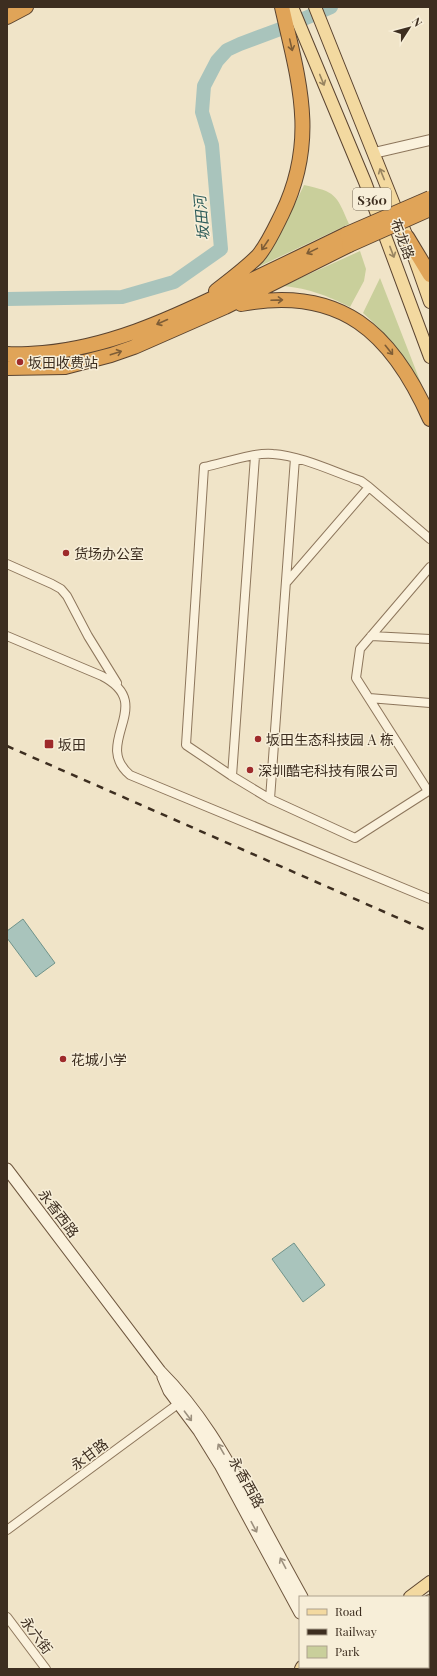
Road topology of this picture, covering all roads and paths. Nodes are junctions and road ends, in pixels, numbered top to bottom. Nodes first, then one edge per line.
1 (26, 7) edge
2 (282, 7) edge
3 (292, 7) edge
4 (315, 7) edge
5 (7, 17) edge
6 (430, 140) edge
7 (374, 153) junction
8 (430, 198) edge
9 (430, 208) edge
10 (407, 237) junction
11 (348, 240) junction
12 (430, 275) edge
13 (430, 302) edge
14 (198, 306) junction
15 (225, 307) junction
16 (7, 354) edge
17 (430, 357) edge
18 (7, 368) edge
19 (430, 419) edge
20 (255, 456) junction
21 (295, 458) junction
22 (369, 487) junction
23 (430, 539) edge
24 (7, 564) edge
25 (430, 567) edge
26 (286, 583) junction
27 (7, 636) edge
28 (370, 636) junction
29 (430, 639) edge
30 (120, 689) junction
31 (369, 698) junction
32 (430, 703) edge
33 (232, 776) junction
34 (429, 790) edge
35 (270, 799) junction
36 (430, 899) edge
37 (7, 1169) edge
38 (182, 1400) junction
39 (7, 1530) edge
40 (430, 1582) edge
41 (301, 1596) edge
42 (411, 1596) edge
43 (299, 1611) edge
44 (7, 1617) edge
45 (342, 1668) edge
46 (46, 1669) edge
47 (338, 1669) edge

1 - 5 highway
2 -> 14 highway
3 -> 17 main road, 布龙路 / S360
4 - 7 main road, 布龙路 / S360
6 - 7 street
10 -> 7 main road, 布龙路 / S360
8 - 11 highway, bridge
9 - 11 highway, bridge
10 - 12 highway
10 - 13 main road, 布龙路 / S360
11 -> 14 highway
11 - 15 highway
14 -> 16 highway
18 -> 15 highway
15 -> 19 highway
20 - 21 street
20 - 33 street
20 - 33 street
21 - 22 street
21 - 26 street
22 - 23 street
22 - 26 street
24 - 30 street
25 - 28 street
26 - 35 street
27 - 30 street
28 - 29 street
28 - 31 street
30 - 36 street
31 - 32 street
31 - 34 street
33 - 35 street
34 - 35 street
37 - 38 main road, 永香西路
38 - 39 street, 永甘路
41 -> 38 main road, 永香西路
38 -> 43 main road, 永香西路
40 - 42 main road
44 - 46 street, 永六街
45 - 47 main road

